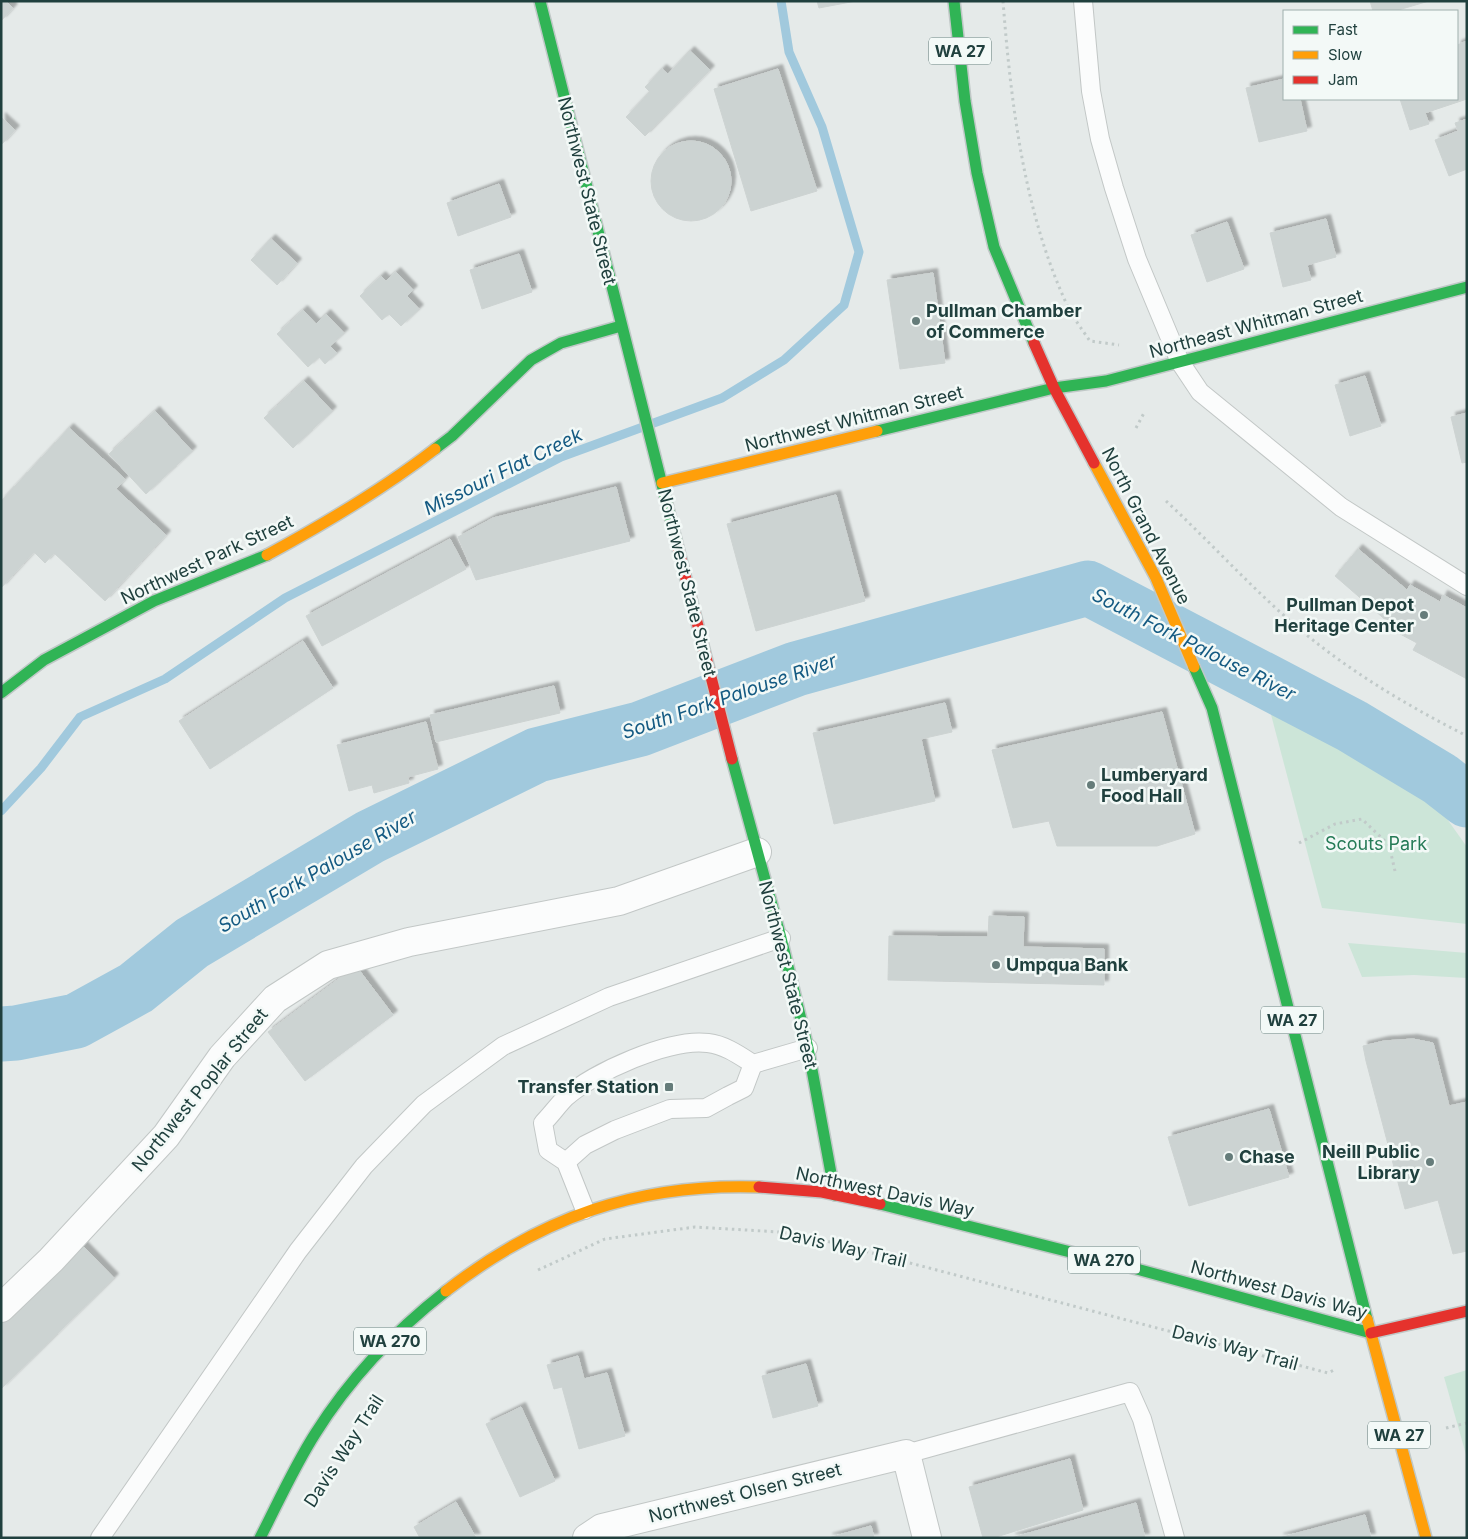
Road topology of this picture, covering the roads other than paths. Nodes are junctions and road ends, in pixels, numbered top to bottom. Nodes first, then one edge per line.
1 (540, 1) edge
2 (954, 1) edge
3 (1083, 1) edge
4 (1467, 287) edge
5 (621, 326) junction
6 (1180, 362) junction
7 (1054, 388) junction
8 (662, 484) junction
9 (1467, 586) edge
10 (1, 693) edge
11 (757, 852) junction
12 (780, 938) junction
13 (808, 1048) junction
14 (753, 1064) junction
15 (566, 1162) junction
16 (835, 1195) junction
17 (585, 1210) junction
18 (1, 1308) edge
19 (1467, 1311) edge
20 (1371, 1333) junction
21 (906, 1454) junction
22 (100, 1538) edge
23 (260, 1538) edge
24 (588, 1538) edge
25 (928, 1538) edge
26 (1175, 1538) edge
27 (1426, 1538) edge

1 - 5 street, Northwest State Street
2 - 7 street, North Grand Avenue / WA 27
3 - 6 lane
4 - 6 street, Northeast Whitman Street
5 - 8 street, Northwest State Street
5 - 10 street, Northwest Park Street
6 - 7 street, Northeast Whitman Street
6 - 9 lane
7 - 8 street, Northwest Whitman Street
7 - 20 street, North Grand Avenue / WA 27
8 - 11 street, Northwest State Street
11 - 12 street, Northwest State Street
11 - 18 street, Northwest Poplar Street
12 - 13 street, Northwest State Street
12 - 22 lane
13 - 14 lane
13 - 16 street, Northwest State Street
14 - 15 lane
14 - 15 lane
15 - 17 lane
16 - 17 street, Northwest Davis Way / WA 270
16 - 20 street, Northwest Davis Way / WA 270
17 - 23 street, Northwest Davis Way / WA 270
19 - 20 street
20 - 27 street, WA 27
21 - 24 street, Northwest Olsen Street
21 - 25 street
21 - 26 lane

